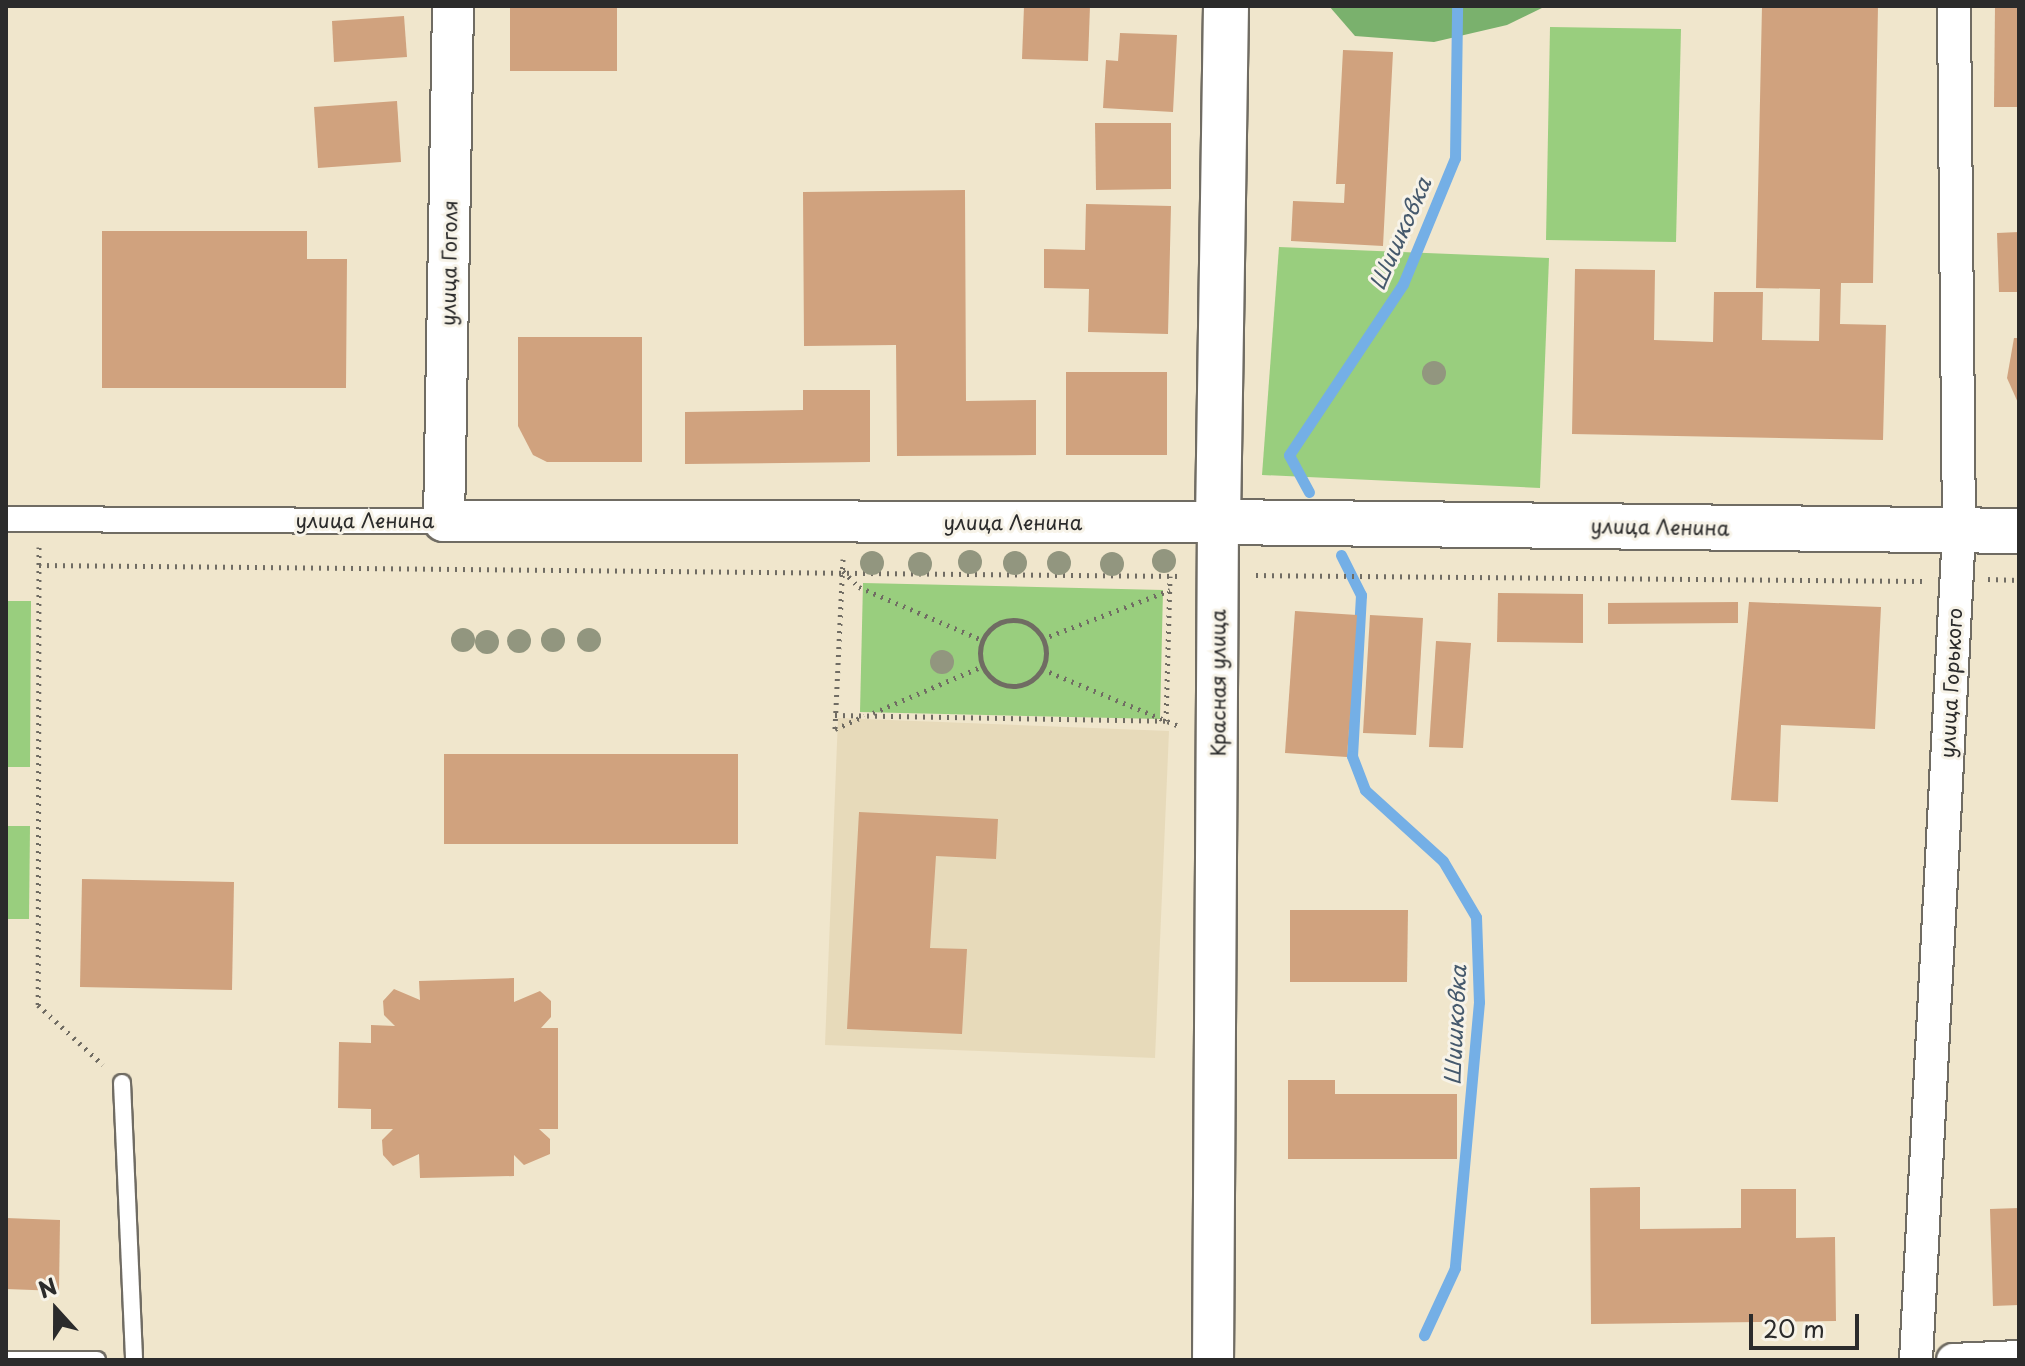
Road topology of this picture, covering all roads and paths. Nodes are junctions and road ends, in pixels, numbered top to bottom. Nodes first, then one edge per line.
1 (453, 6) edge
2 (1226, 6) edge
3 (1954, 6) edge
4 (39, 518) junction
5 (6, 519) edge
6 (444, 521) junction
7 (1218, 522) junction
8 (1959, 530) junction
9 (2019, 531) edge
10 (39, 565) junction
11 (843, 571) junction
12 (1274, 575) dead end
13 (1956, 579) junction
14 (2019, 580) edge
15 (1170, 590) junction
16 (1042, 639) junction
17 (982, 640) junction
18 (983, 666) junction
19 (1042, 669) junction
20 (869, 714) junction
21 (835, 715) junction
22 (1166, 721) junction
23 (1218, 742) junction
24 (122, 1083) joint
25 (2019, 1357) edge
26 (6, 1360) edge
27 (97, 1360) edge
28 (134, 1360) edge
29 (1213, 1360) edge
30 (1916, 1360) edge
31 (1953, 1360) edge

1 - 6 street, улица Гоголя
2 - 7 main road, Красная улица
3 - 8 street, улица Горького
4 - 5 street, улица Ленина
4 - 6 street, улица Ленина
4 - 10 path
6 - 7 street, улица Ленина
7 - 8 main road, улица Ленина
7 - 23 street, Красная улица
8 - 9 main road, улица Ленина
8 - 13 street, улица Горького
10 - 11 path
10 - 24 path
11 - 15 path
11 - 17 path
11 - 21 path
12 - 13 path
13 - 14 path
13 - 30 street, улица Горького
15 - 16 path
15 - 22 path
16 - 17 path
16 - 19 path
17 - 18 path
18 - 19 path
18 - 20 path
19 - 22 path
20 - 21 path
20 - 21 path
20 - 22 path
22 - 23 path
23 - 29 street, Красная улица
24 - 28 lane
25 - 31 street
26 - 27 lane

